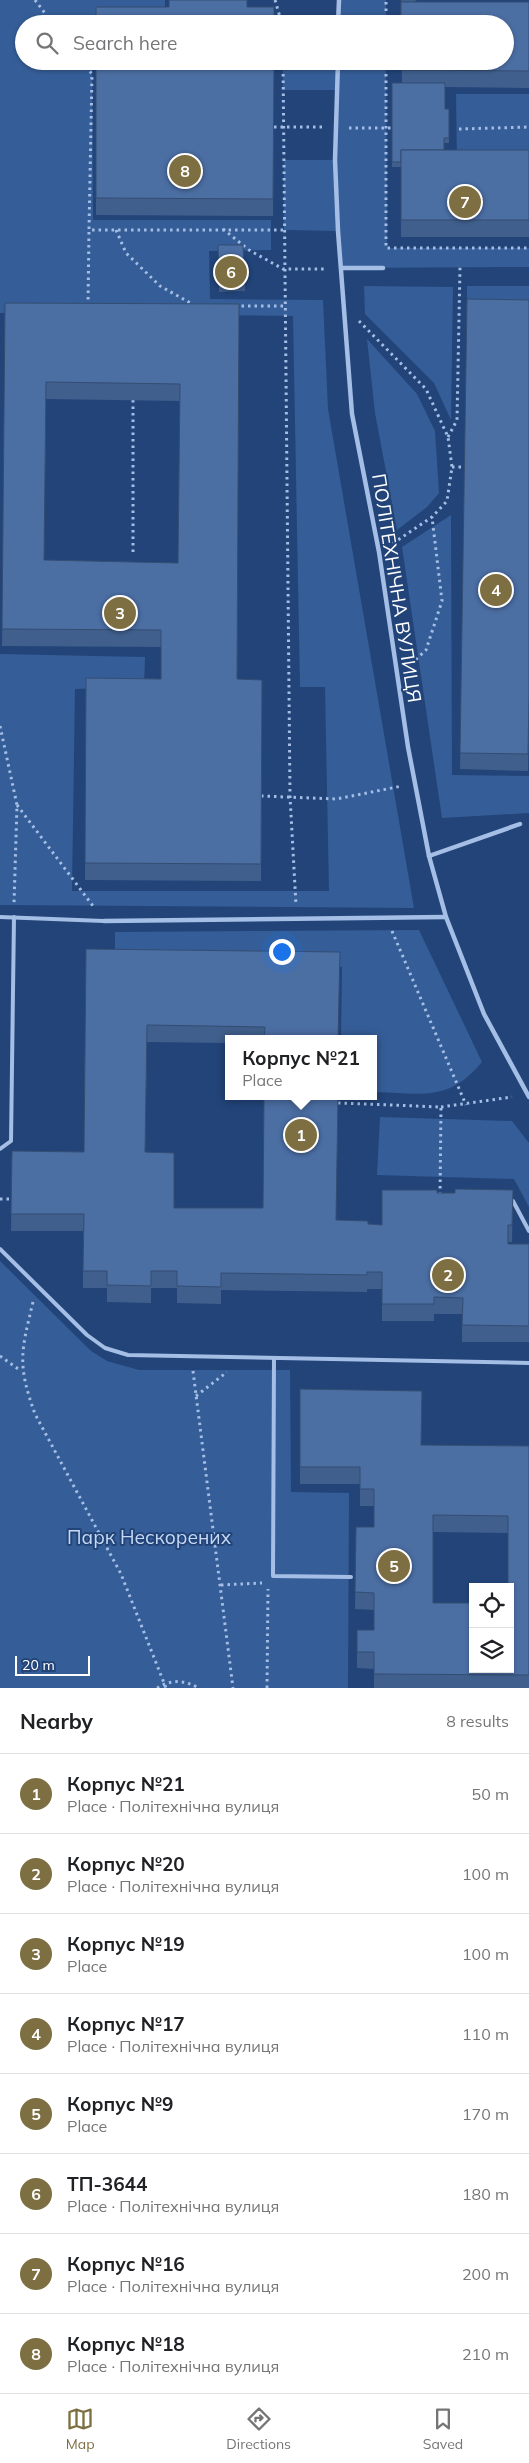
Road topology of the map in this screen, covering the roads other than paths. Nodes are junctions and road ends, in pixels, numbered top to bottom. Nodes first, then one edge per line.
1 (339, 0) edge
2 (338, 15) edge
3 (338, 70) edge
4 (342, 268) junction
5 (383, 268) dead end
6 (520, 824) dead end
7 (430, 856) junction
8 (0, 917) edge
9 (446, 917) junction
10 (14, 918) junction
11 (104, 921) joint
12 (528, 1096) edge
13 (0, 1150) edge
14 (513, 1201) edge
15 (529, 1231) edge
16 (0, 1249) edge
17 (274, 1358) junction
18 (529, 1362) edge
19 (351, 1577) dead end

1 - 2 street
3 - 4 street, ПОЛІТЕХНІЧНА ВУЛИЦЯ
4 - 5 street
4 - 7 street, ПОЛІТЕХНІЧНА ВУЛИЦЯ
6 - 7 street
7 - 9 street, ПОЛІТЕХНІЧНА ВУЛИЦЯ
8 - 10 lane
9 - 11 street
9 - 12 street, ПОЛІТЕХНІЧНА ВУЛИЦЯ
10 - 11 lane
10 - 13 lane
14 - 15 lane
16 - 17 lane
17 - 18 lane
17 - 19 lane

